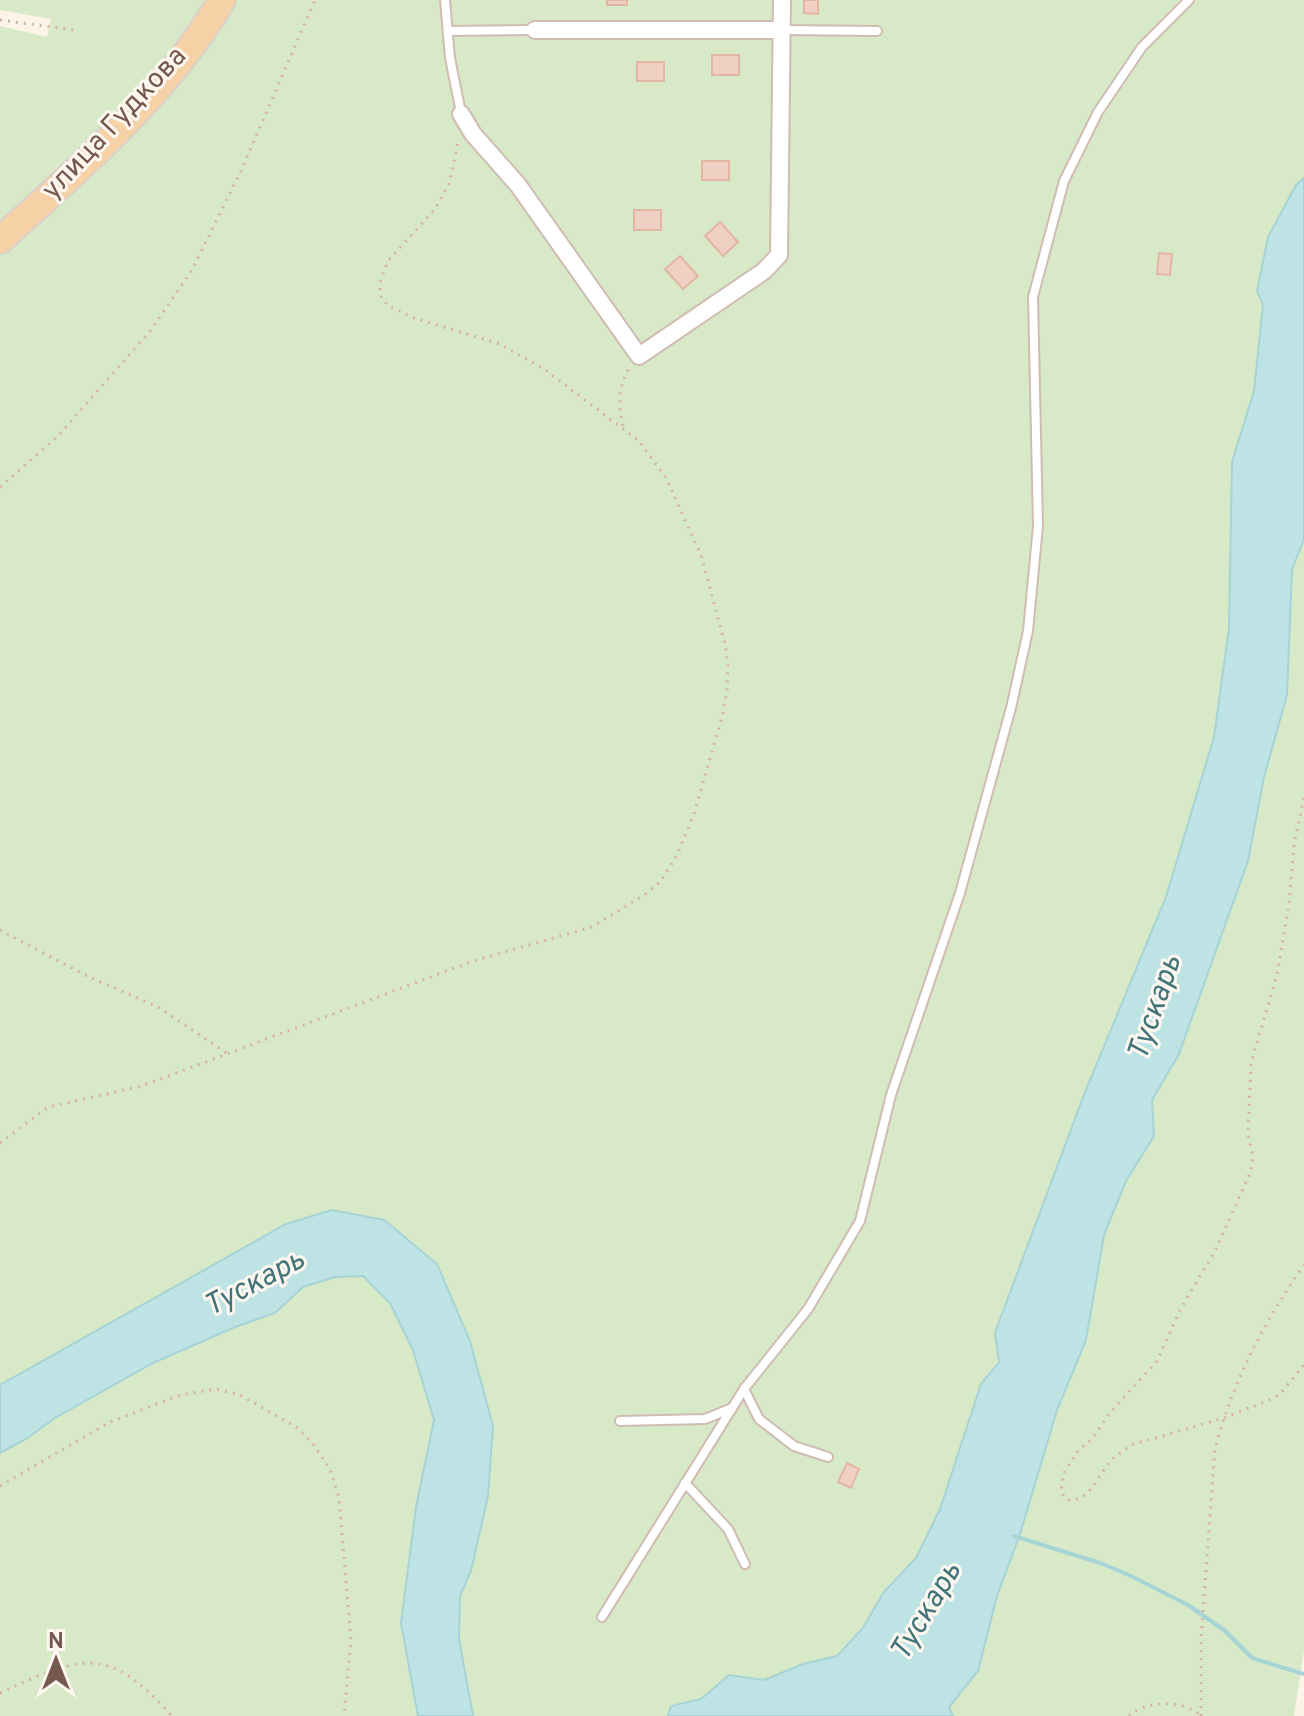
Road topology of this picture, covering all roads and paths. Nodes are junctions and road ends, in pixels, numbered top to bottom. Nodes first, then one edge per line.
1 (222, 0) edge
2 (315, 0) edge
3 (445, 0) edge
4 (782, 0) edge
5 (1189, 0) edge
6 (0, 20) edge
7 (74, 30) dead end
8 (535, 30) joint
9 (782, 30) junction
10 (448, 31) junction
11 (877, 31) dead end
12 (461, 114) junction
13 (0, 240) edge
14 (639, 356) junction
15 (623, 427) junction
16 (0, 487) edge
17 (1304, 798) edge
18 (0, 930) edge
19 (228, 1055) junction
20 (0, 1143) edge
21 (1304, 1265) edge
22 (1304, 1365) edge
23 (744, 1389) junction
24 (732, 1408) junction
25 (1224, 1418) junction
26 (620, 1421) dead end
27 (828, 1457) dead end
28 (685, 1483) junction
29 (0, 1486) edge
30 (745, 1564) dead end
31 (602, 1617) dead end
32 (0, 1693) edge
33 (172, 1716) edge
34 (344, 1716) edge
35 (1129, 1716) edge
36 (1201, 1716) edge

1 - 13 main road, улица Гудкова
2 - 16 path
3 - 10 lane
4 - 9 street
5 - 23 lane
6 - 7 path
8 - 9 street
8 - 10 lane
9 - 11 lane
9 - 14 street
10 - 12 lane
12 - 14 street
12 - 15 path
14 - 15 path
15 - 19 path
17 - 25 path
18 - 19 path
19 - 20 path
21 - 25 path
22 - 25 path
23 - 24 lane
23 - 27 lane
24 - 26 lane
24 - 28 lane
25 - 36 path
28 - 30 lane
28 - 31 lane
29 - 34 path
32 - 33 path
35 - 36 path

